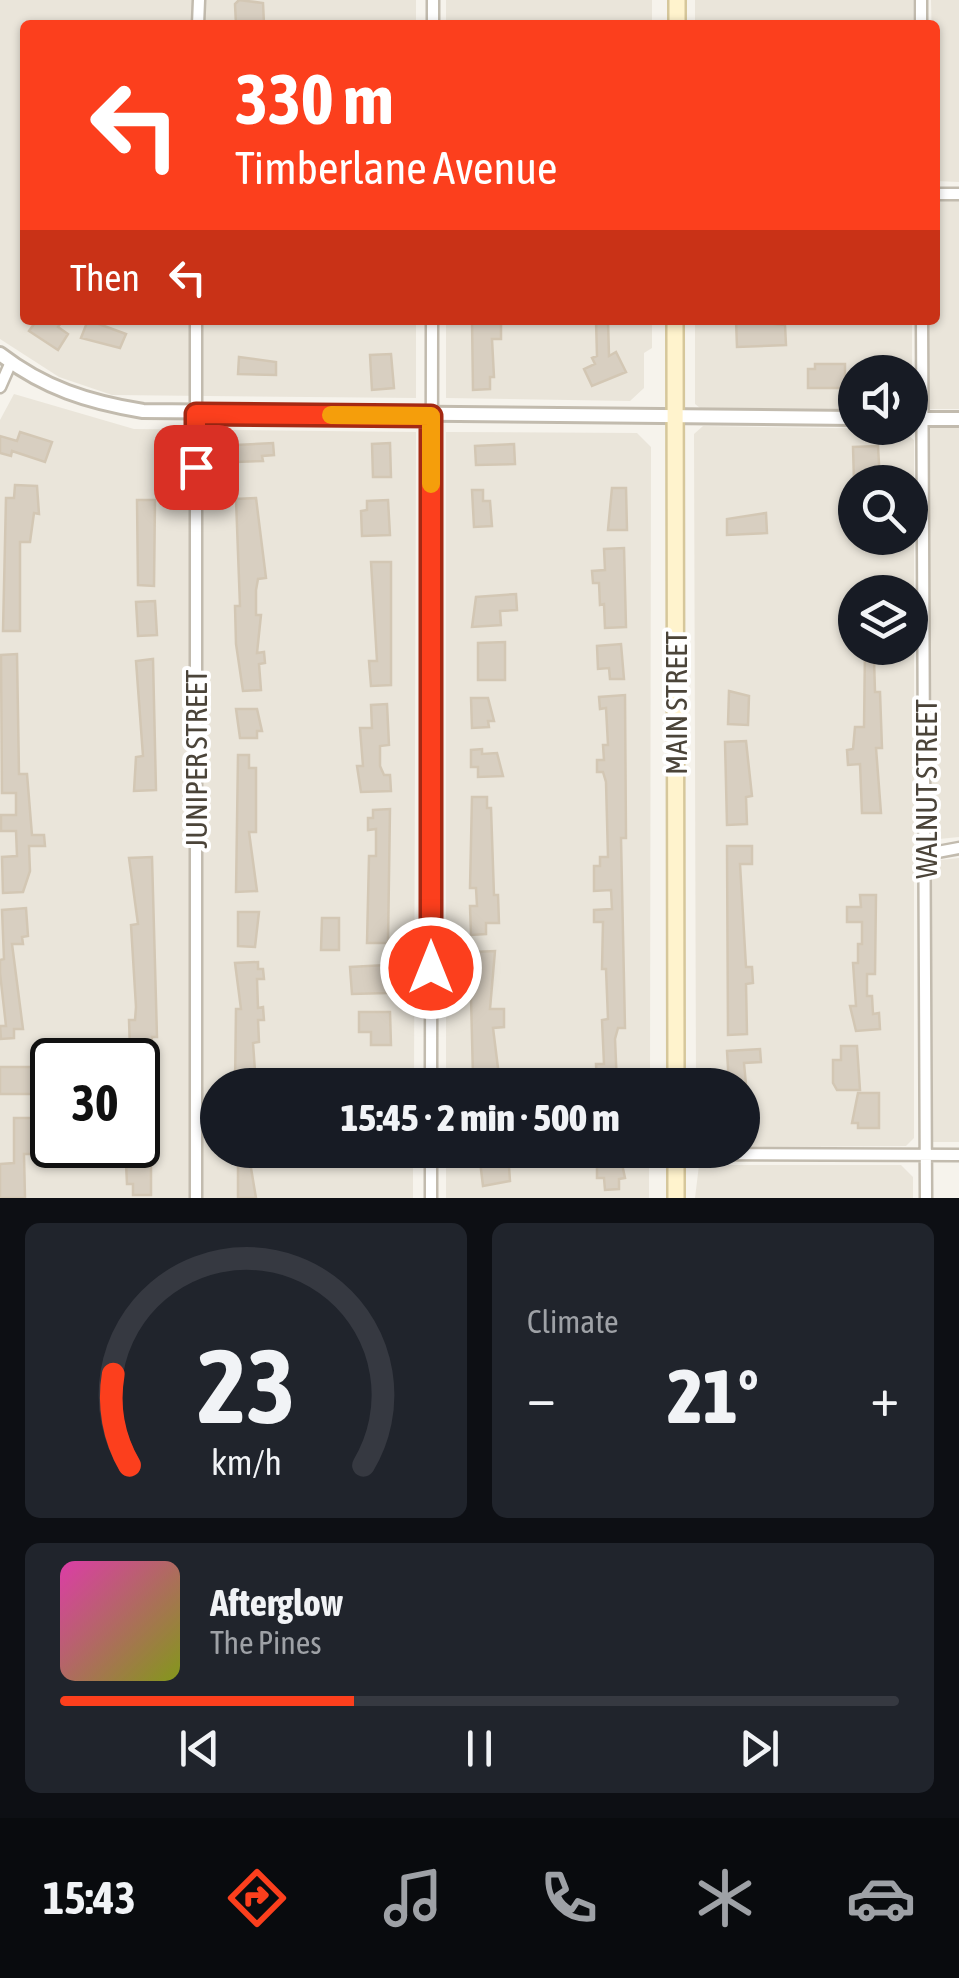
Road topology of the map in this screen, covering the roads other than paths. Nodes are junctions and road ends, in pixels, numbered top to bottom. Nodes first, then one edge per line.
1 (196, 325) edge
2 (432, 325) edge
3 (675, 325) edge
4 (922, 325) edge
5 (920, 355) edge
6 (5, 358) edge
7 (0, 387) edge
8 (196, 414) junction
9 (431, 416) junction
10 (675, 416) junction
11 (838, 418) edge
12 (928, 419) edge
13 (959, 420) edge
14 (917, 445) edge
15 (959, 848) edge
16 (927, 854) junction
17 (431, 1068) edge
18 (676, 1068) edge
19 (760, 1153) edge
20 (926, 1155) junction
21 (959, 1155) edge
22 (430, 1168) edge
23 (676, 1168) edge
24 (196, 1198) edge
25 (430, 1198) edge
26 (676, 1198) edge
27 (926, 1198) edge

1 - 8 street, JUNIPER STREET
2 - 9 street
3 - 10 main road, MAIN STREET
4 - 5 street, WALNUT STREET
6 - 7 street
6 - 8 street
8 - 9 street
8 - 24 street, JUNIPER STREET
9 - 10 street
9 - 17 street
10 - 11 street
10 - 18 main road, MAIN STREET
12 - 13 street
14 - 16 street, WALNUT STREET
15 - 16 street
16 - 20 street, WALNUT STREET
19 - 20 street
20 - 21 street
20 - 27 street, WALNUT STREET
22 - 25 street
23 - 26 main road

